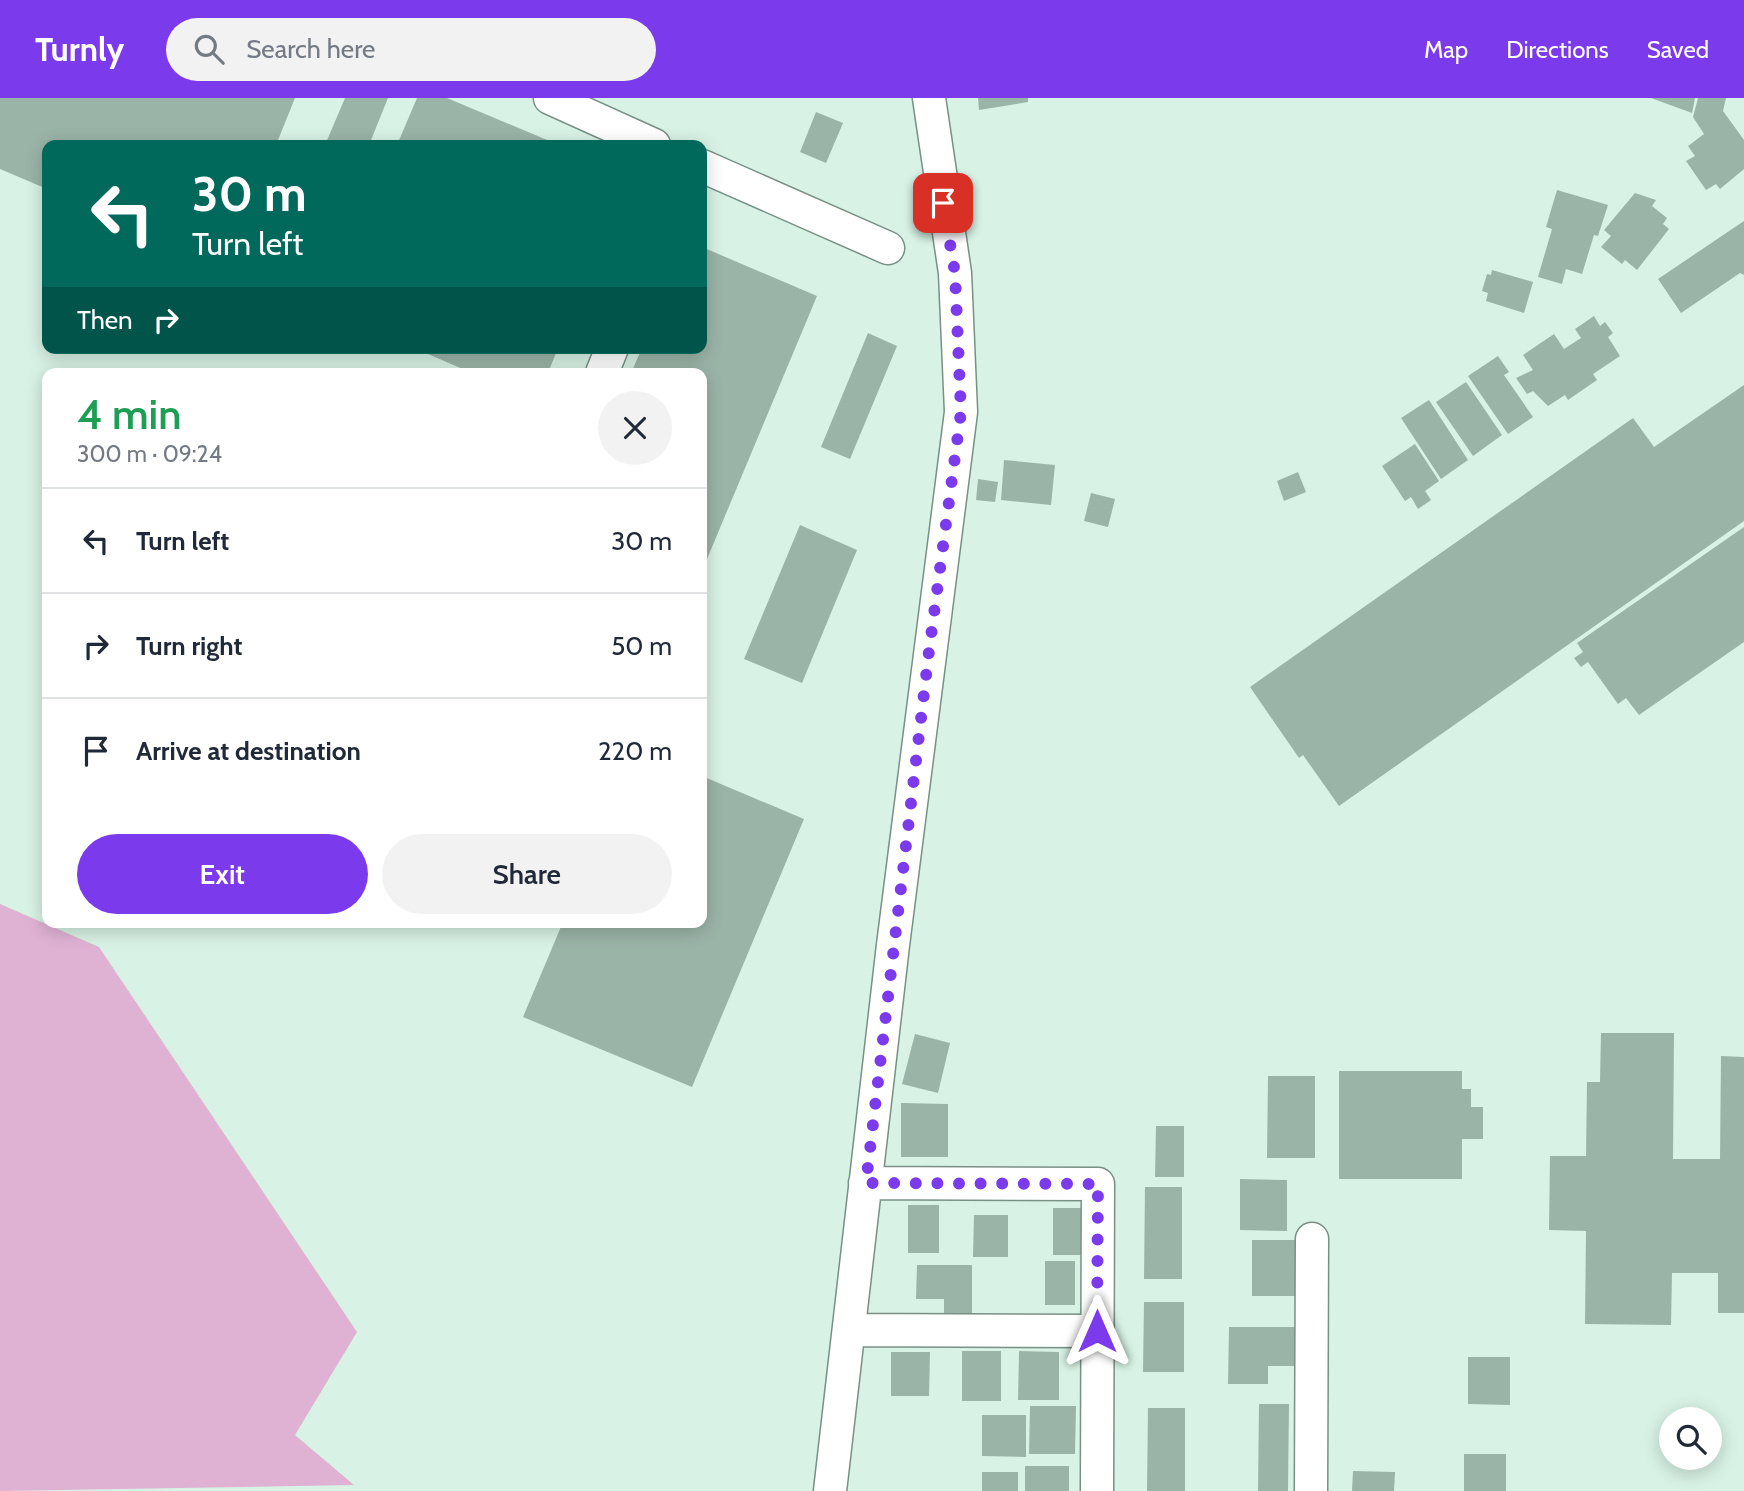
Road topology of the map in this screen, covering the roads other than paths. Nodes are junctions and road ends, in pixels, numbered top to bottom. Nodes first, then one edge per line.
1 (550, 98) edge
2 (929, 98) edge
3 (643, 140) edge
4 (707, 168) edge
5 (888, 248) dead end
6 (866, 1183) junction
7 (1311, 1239) dead end
8 (849, 1330) junction
9 (1097, 1331) junction
10 (830, 1491) edge
11 (1097, 1491) edge
12 (1311, 1491) edge

1 - 3 street
2 - 6 street
4 - 5 street
6 - 8 street
6 - 9 street
7 - 12 street
8 - 9 street
8 - 10 street
9 - 11 street

